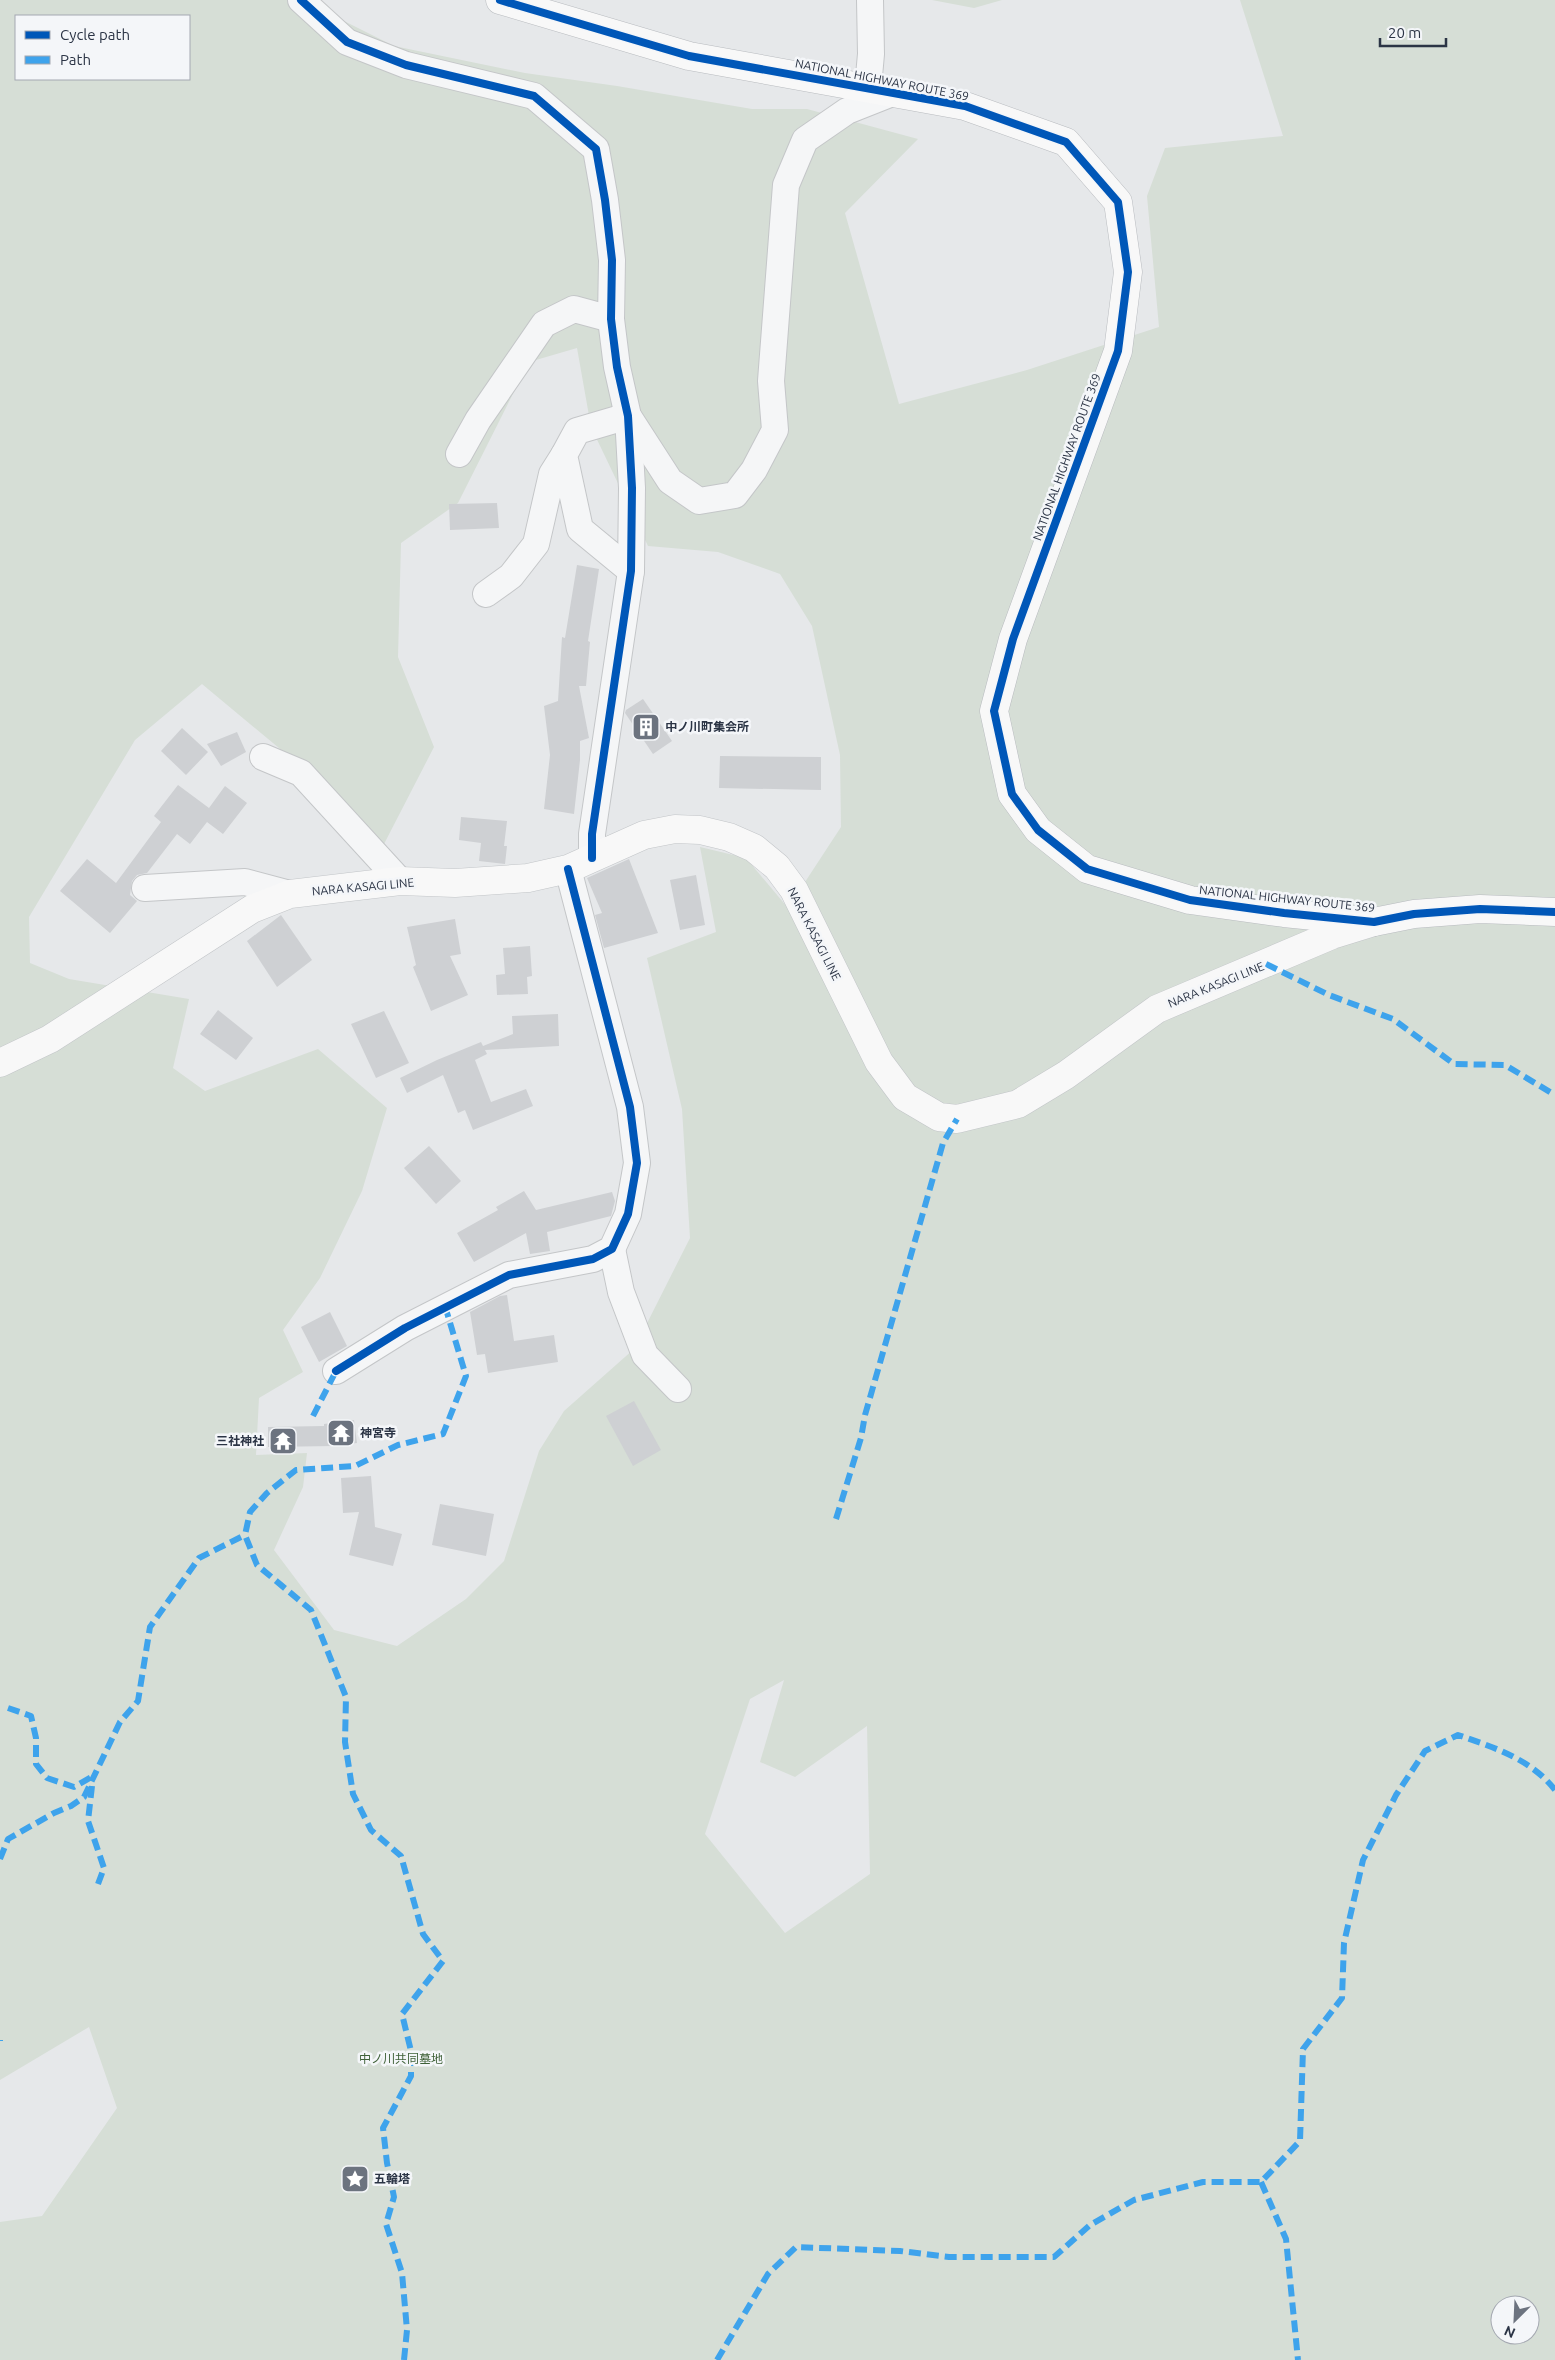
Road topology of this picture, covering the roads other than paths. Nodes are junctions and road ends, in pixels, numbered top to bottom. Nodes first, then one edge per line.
1 (301, 0) edge
2 (500, 0) edge
3 (870, 0) edge
4 (879, 91) junction
5 (611, 319) junction
6 (628, 416) junction
7 (459, 454) dead end
8 (564, 455) junction
9 (631, 571) junction
10 (486, 594) dead end
11 (263, 757) dead end
12 (592, 858) junction
13 (568, 869) junction
14 (400, 881) junction
15 (145, 888) dead end
16 (290, 894) junction
17 (1555, 912) edge
18 (1374, 922) junction
19 (0, 1063) edge
20 (612, 1249) junction
21 (336, 1370) dead end
22 (678, 1389) dead end

1 - 5 street
2 - 4 main road, NATIONAL HIGHWAY ROUTE 369
3 - 4 street
4 - 6 street
4 - 18 main road, NATIONAL HIGHWAY ROUTE 369
5 - 6 street
5 - 7 street
6 - 8 street
6 - 9 street
8 - 9 street
8 - 10 street
9 - 12 street
11 - 14 street
12 - 13 main road, NARA KASAGI LINE
12 - 18 main road, NARA KASAGI LINE
13 - 14 main road, NARA KASAGI LINE
13 - 20 street
14 - 16 main road, NARA KASAGI LINE
15 - 16 street
16 - 19 main road, NARA KASAGI LINE
17 - 18 main road, NATIONAL HIGHWAY ROUTE 369
20 - 21 street
20 - 22 street

